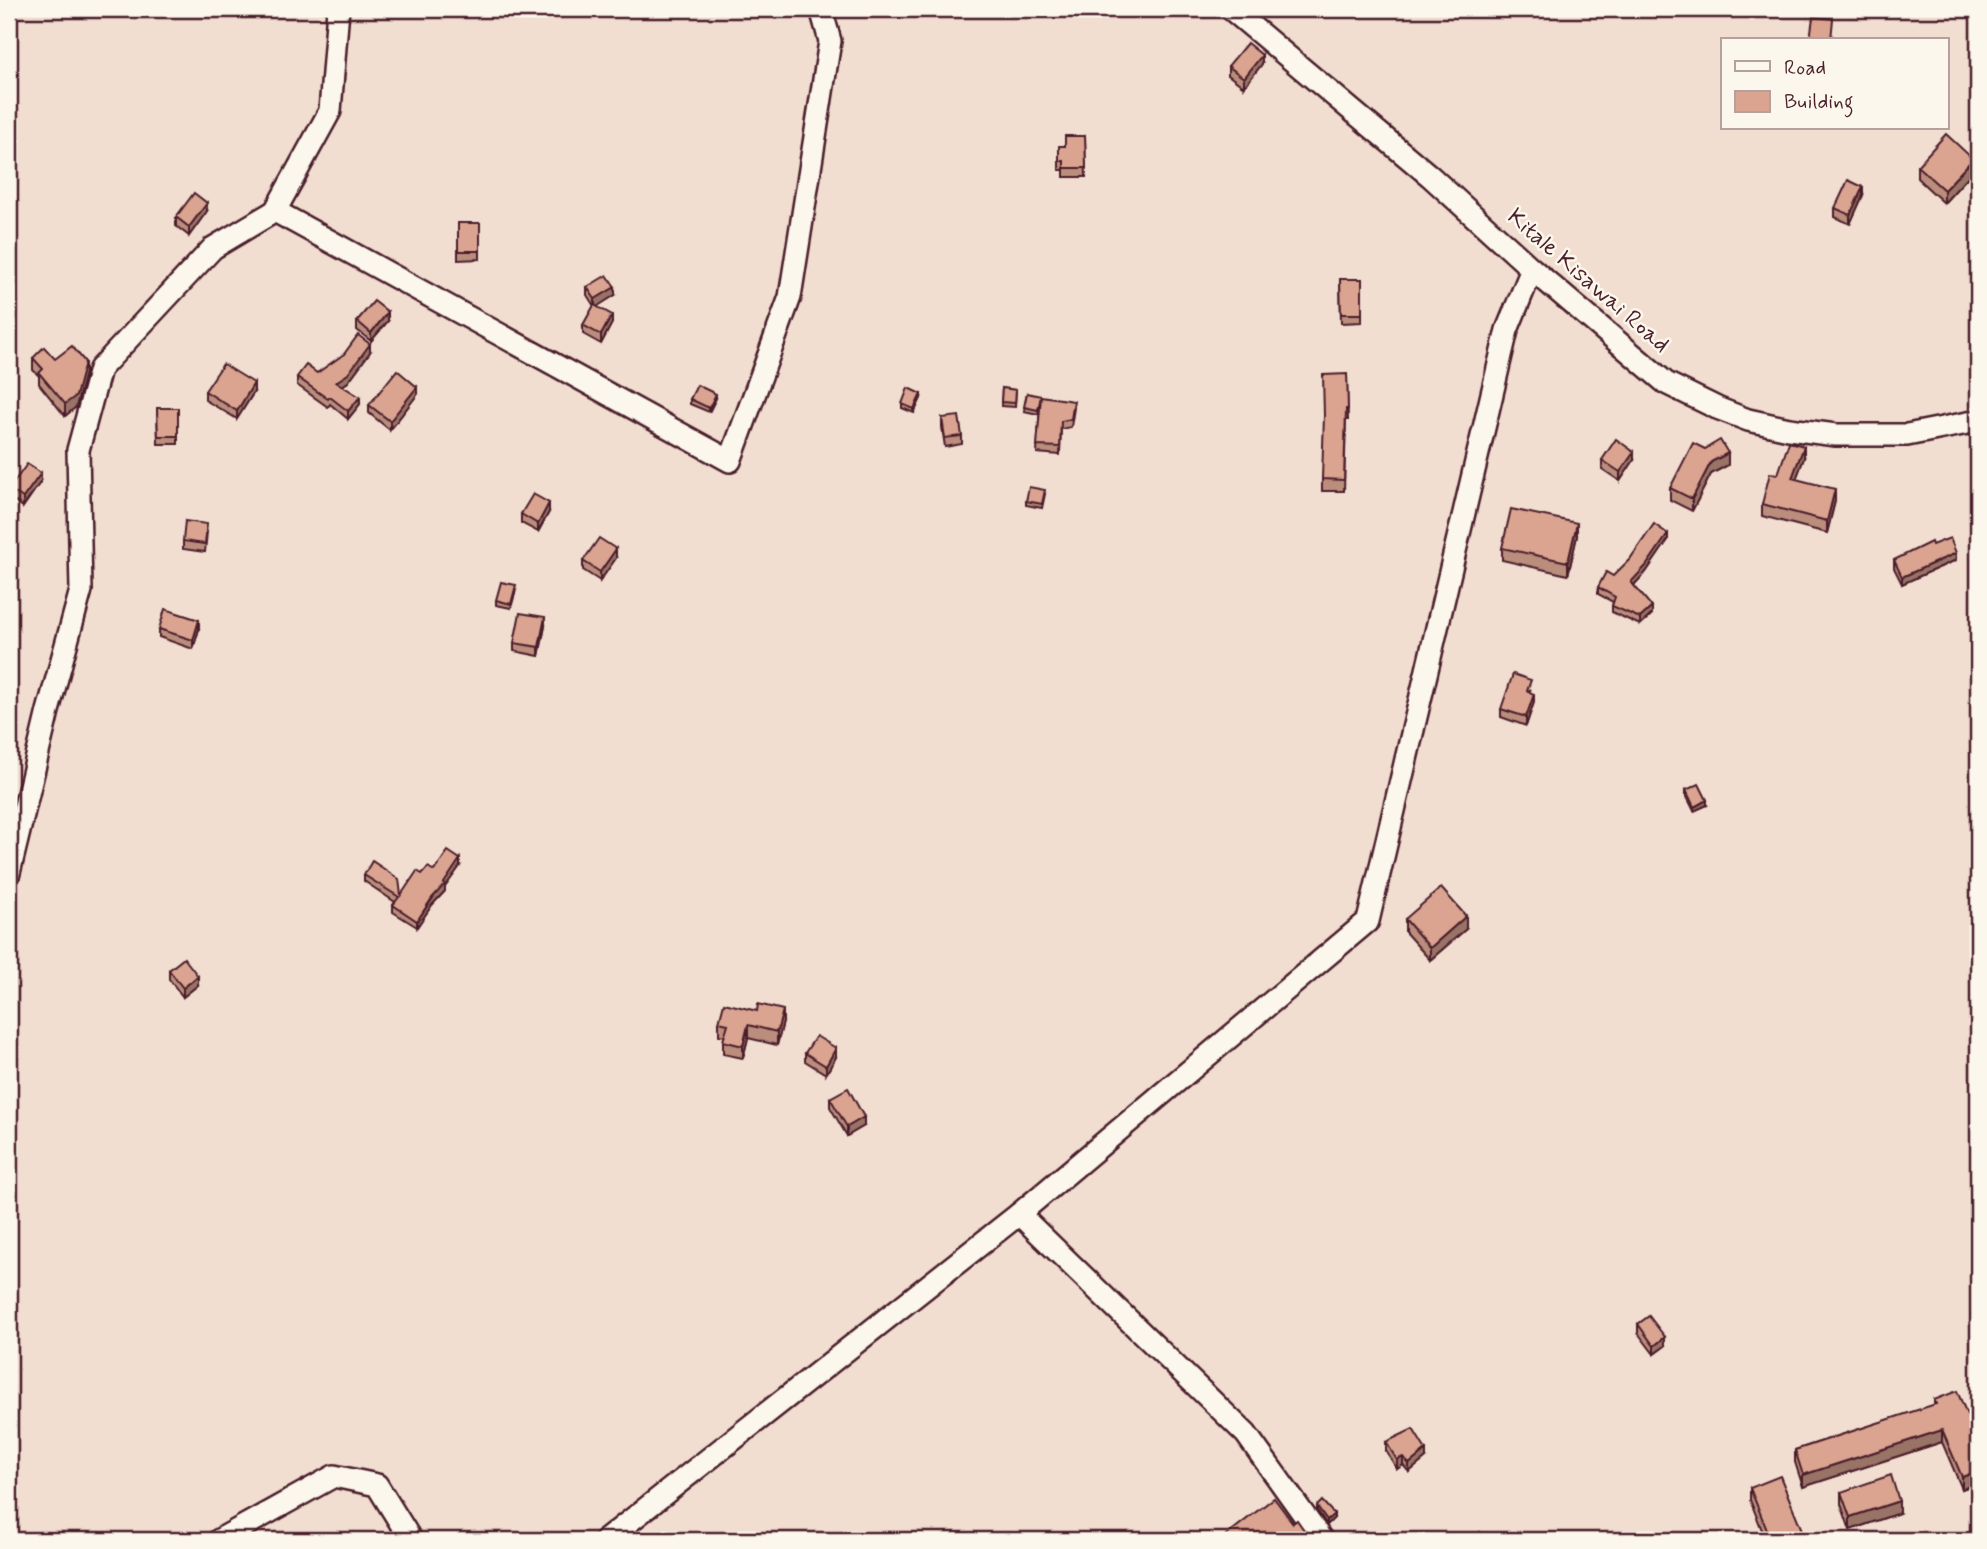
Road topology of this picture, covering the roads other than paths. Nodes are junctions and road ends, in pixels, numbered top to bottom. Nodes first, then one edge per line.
1 (338, 9) edge
2 (821, 9) edge
3 (1231, 9) edge
4 (275, 211) junction
5 (1532, 269) junction
6 (1978, 421) edge
7 (9, 873) edge
8 (1019, 1214) junction
9 (219, 1540) edge
10 (411, 1540) edge
11 (606, 1540) edge
12 (1322, 1540) edge

1 - 4 street
2 - 4 street
3 - 5 street, Kitale Kisawai Road
4 - 7 street
5 - 6 street, Kitale Kisawai Road
5 - 8 street
8 - 11 street
8 - 12 street
9 - 10 street

